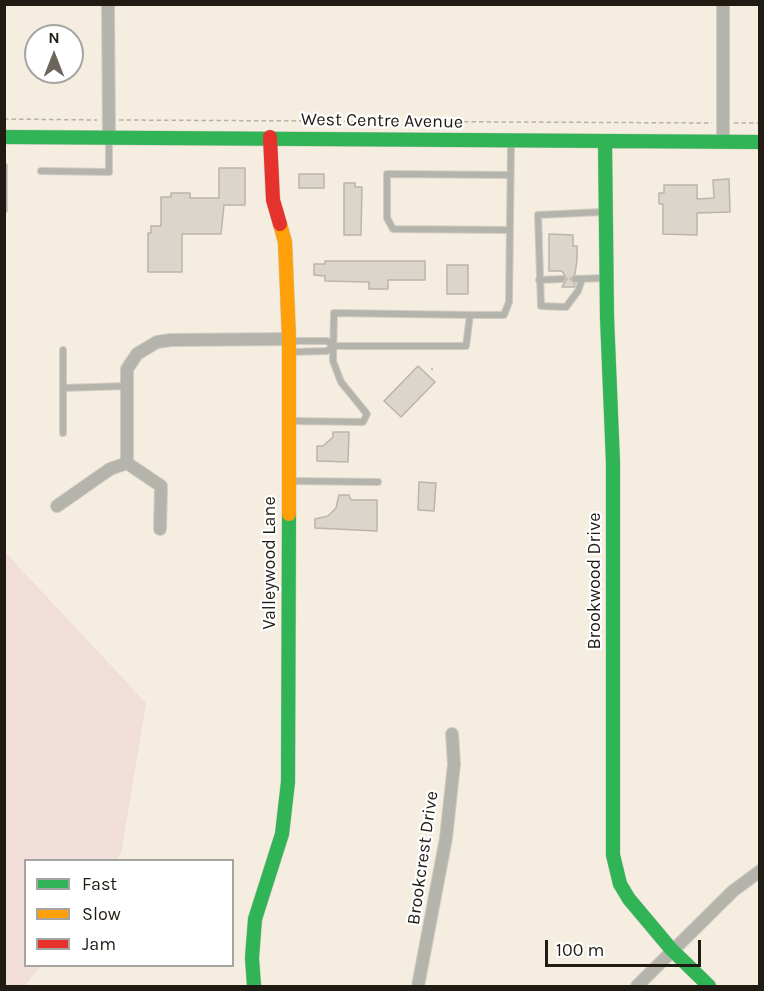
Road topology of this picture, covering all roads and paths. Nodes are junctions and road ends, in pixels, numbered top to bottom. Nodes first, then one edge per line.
1 (108, 4) edge
2 (723, 4) edge
3 (4, 119) edge
4 (109, 120) junction
5 (723, 123) junction
6 (759, 123) edge
7 (4, 137) edge
8 (270, 137) junction
9 (109, 138) junction
10 (512, 140) junction
11 (605, 141) junction
12 (723, 141) junction
13 (759, 142) edge
14 (4, 166) edge
15 (41, 171) dead end
16 (510, 175) junction
17 (4, 210) edge
18 (606, 212) junction
19 (510, 230) junction
20 (607, 278) junction
21 (562, 279) dead end
22 (539, 280) junction
23 (470, 315) junction
24 (289, 344) junction
25 (334, 346) junction
26 (63, 350) dead end
27 (127, 386) junction
28 (63, 387) junction
29 (289, 421) junction
30 (63, 433) dead end
31 (127, 463) junction
32 (289, 481) junction
33 (378, 482) dead end
34 (57, 506) dead end
35 (160, 529) dead end
36 (452, 734) dead end
37 (759, 871) edge
38 (671, 949) junction
39 (254, 987) edge
40 (418, 987) edge
41 (637, 987) edge
42 (709, 987) edge

1 - 4 street
2 - 5 street
3 - 4 path
4 - 5 path
4 - 9 street
5 - 6 path
5 - 12 street
7 - 9 street, West Centre Avenue
8 - 9 street, West Centre Avenue
8 - 10 street, West Centre Avenue
8 - 24 street, Valleywood Lane
9 - 15 lane
10 - 11 street, West Centre Avenue
10 - 16 lane
11 - 12 street, West Centre Avenue
11 - 18 street, Brookwood Drive
12 - 13 street, West Centre Avenue
14 - 17 lane
16 - 19 lane
16 - 19 lane
18 - 20 street, Brookwood Drive
18 - 22 lane
19 - 23 lane
20 - 22 lane
20 - 38 street, Brookwood Drive
21 - 22 lane
23 - 25 lane
23 - 25 lane
24 - 25 lane
24 - 25 lane
24 - 27 street
24 - 29 street, Valleywood Lane
25 - 29 lane
26 - 28 lane
27 - 28 lane
27 - 31 street
28 - 30 lane
29 - 32 street, Valleywood Lane
31 - 34 street
31 - 35 street
32 - 33 lane
32 - 39 street, Valleywood Lane
36 - 40 street, Brookcrest Drive
37 - 38 street
38 - 41 street
38 - 42 street, Brookwood Drive

